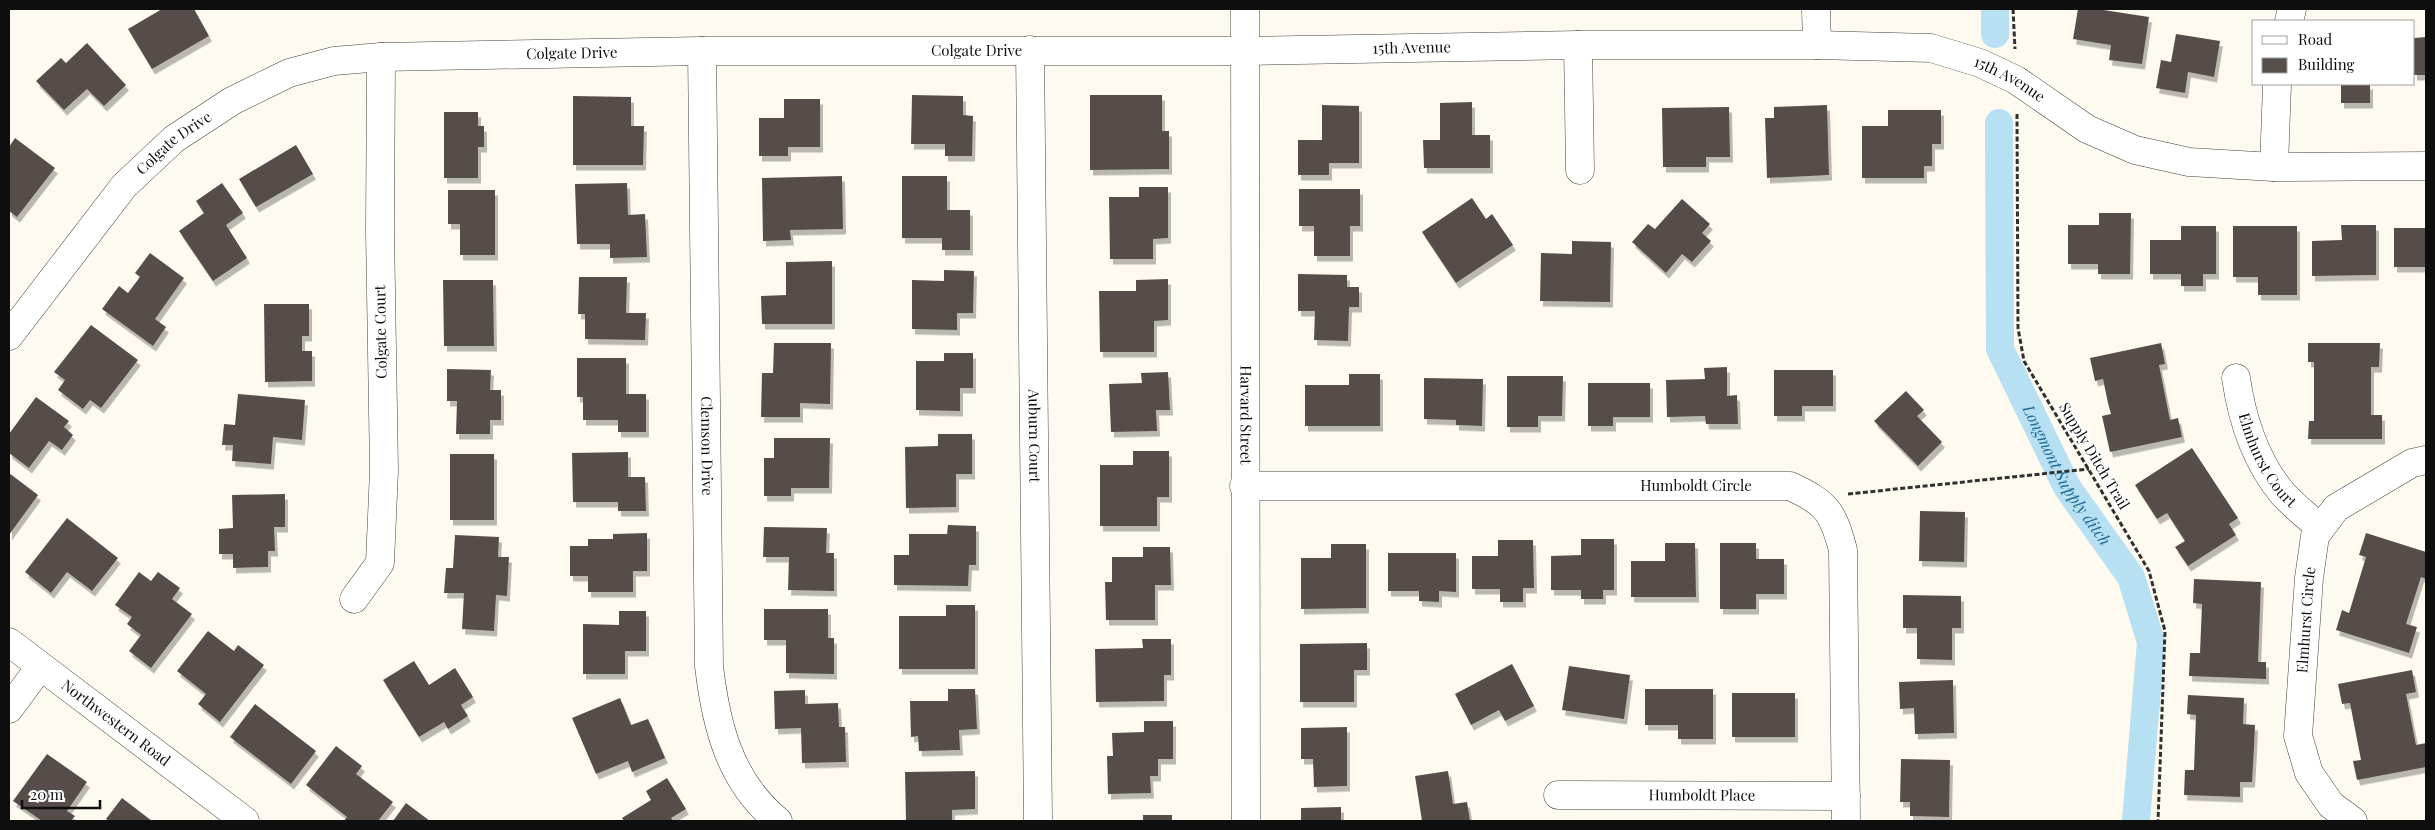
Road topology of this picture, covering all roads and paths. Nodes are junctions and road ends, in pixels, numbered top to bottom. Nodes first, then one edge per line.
1 (1245, 9) edge
2 (1816, 9) edge
3 (2013, 9) edge
4 (1578, 44) junction
5 (1817, 44) junction
6 (1030, 50) junction
7 (1246, 50) junction
8 (702, 51) junction
9 (2015, 51) dead end
10 (381, 56) junction
11 (2277, 85) edge
12 (2016, 107) dead end
13 (2426, 166) edge
14 (2274, 167) junction
15 (1580, 170) dead end
16 (9, 336) edge
17 (2236, 378) dead end
18 (2426, 460) edge
19 (2089, 469) junction
20 (1244, 486) junction
21 (1815, 497) junction
22 (2320, 528) junction
23 (354, 598) dead end
24 (9, 642) edge
25 (40, 667) junction
26 (9, 710) edge
27 (1558, 795) dead end
28 (1846, 808) edge
29 (245, 821) edge
30 (778, 821) edge
31 (1038, 821) edge
32 (1246, 821) edge
33 (2158, 821) edge
34 (2354, 821) edge

1 - 7 street, Harvard Street
2 - 5 street
3 - 9 path
4 - 5 street, 15th Avenue
4 - 7 street, 15th Avenue
4 - 15 street
5 - 14 street, 15th Avenue
6 - 7 street, Colgate Drive
6 - 8 street, Colgate Drive
6 - 31 street, Auburn Court
7 - 20 street, Harvard Street
8 - 10 street, Colgate Drive
8 - 30 street, Clemson Drive
10 - 16 street, Colgate Drive
10 - 23 street, Colgate Court
11 - 14 street
12 - 19 path, Supply Ditch Trail
13 - 14 street, 15th Avenue
17 - 22 street, Elmhurst Court
18 - 22 street, Elmhurst Circle
19 - 21 path
19 - 33 path, Supply Ditch Trail
20 - 21 street, Humboldt Circle
20 - 32 street, Harvard Street
21 - 28 street, Humboldt Circle
22 - 34 street, Elmhurst Circle
24 - 25 street, Northwestern Road
25 - 26 street
25 - 29 street, Northwestern Road
27 - 28 street, Humboldt Place

